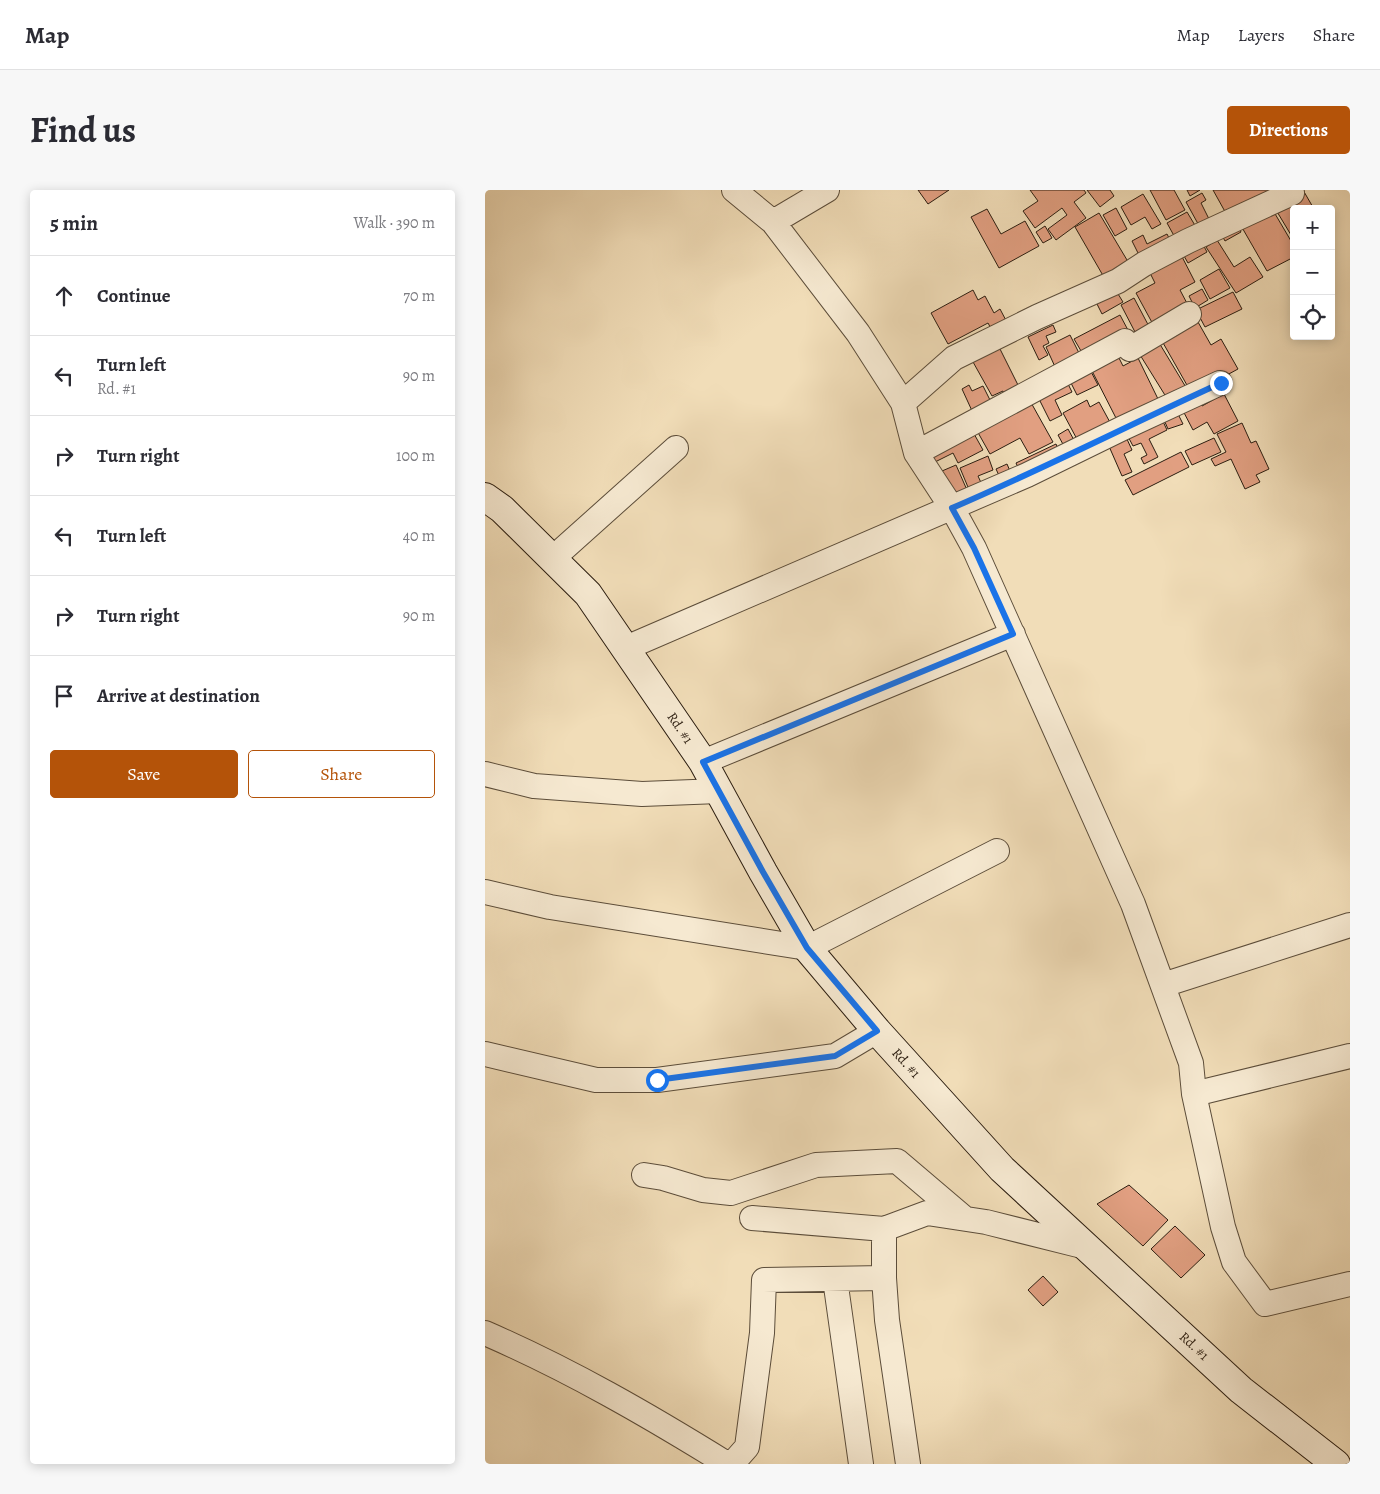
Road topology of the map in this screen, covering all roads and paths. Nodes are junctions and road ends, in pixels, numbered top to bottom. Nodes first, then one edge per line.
1 (734, 190) edge
2 (827, 190) edge
3 (1292, 194) dead end
4 (773, 222) junction
5 (1189, 314) dead end
6 (1221, 383) dead end
7 (903, 404) junction
8 (676, 448) dead end
9 (916, 453) junction
10 (485, 497) edge
11 (952, 508) junction
12 (552, 559) junction
13 (1013, 634) junction
14 (626, 648) junction
15 (703, 762) junction
16 (485, 774) edge
17 (719, 791) junction
18 (997, 851) dead end
19 (485, 892) edge
20 (1350, 925) edge
21 (807, 948) junction
22 (1163, 985) junction
23 (877, 1031) junction
24 (485, 1054) edge
25 (1350, 1056) edge
26 (1194, 1094) junction
27 (644, 1175) dead end
28 (752, 1218) dead end
29 (964, 1218) junction
30 (884, 1229) junction
31 (1086, 1247) junction
32 (884, 1278) junction
33 (835, 1279) junction
34 (1350, 1284) edge
35 (485, 1333) edge
36 (727, 1464) edge
37 (732, 1464) edge
38 (861, 1464) edge
39 (908, 1464) edge
40 (1336, 1464) edge

1 - 4 street
2 - 4 street
3 - 7 street
4 - 7 street
5 - 9 street
6 - 11 street
7 - 9 street
8 - 12 street
9 - 11 street
10 - 12 main road, Rd. #1
11 - 13 street
11 - 14 street
12 - 14 main road, Rd. #1
13 - 15 street
13 - 22 street
14 - 15 main road, Rd. #1
15 - 17 main road, Rd. #1
16 - 17 street
17 - 21 main road, Rd. #1
18 - 21 street
19 - 21 street
20 - 22 street
21 - 23 main road, Rd. #1
22 - 26 street
23 - 24 street
23 - 31 main road, Rd. #1
25 - 26 street
26 - 34 street
27 - 29 street
28 - 30 street
29 - 30 street
29 - 31 street
30 - 32 street
31 - 40 main road, Rd. #1
32 - 33 street
32 - 39 street
33 - 37 street
33 - 38 street
35 - 36 street

